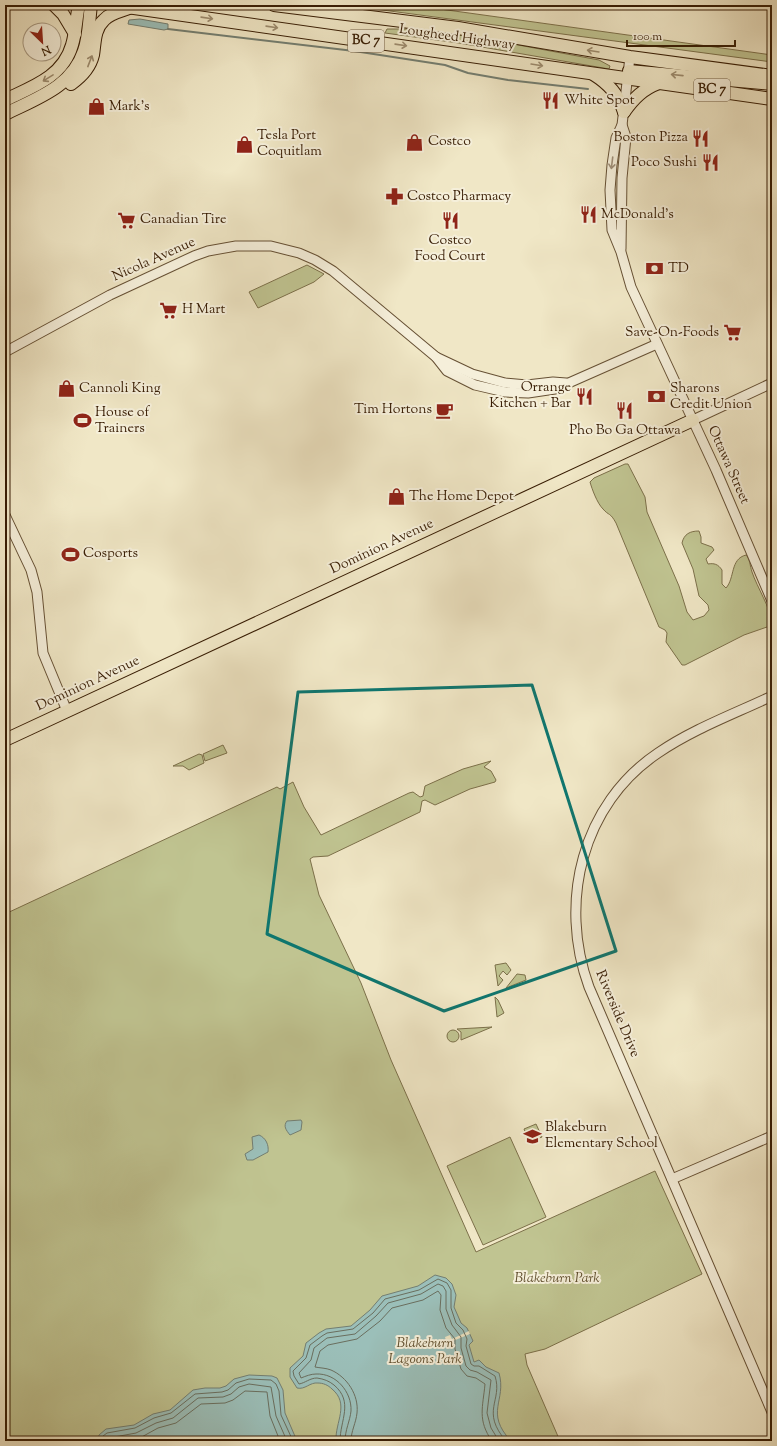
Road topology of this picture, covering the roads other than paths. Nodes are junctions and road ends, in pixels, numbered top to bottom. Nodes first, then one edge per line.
1 (54, 5) edge
2 (79, 5) edge
3 (91, 5) edge
4 (113, 5) edge
5 (274, 5) edge
6 (130, 7) junction
7 (75, 34) junction
8 (630, 57) junction
9 (592, 74) junction
10 (628, 75) junction
11 (772, 76) edge
12 (659, 83) junction
13 (772, 84) edge
14 (51, 92) junction
15 (772, 99) edge
16 (5, 100) edge
17 (624, 112) junction
18 (5, 114) edge
19 (657, 344) junction
20 (5, 352) edge
21 (436, 357) junction
22 (452, 373) junction
23 (489, 379) junction
24 (567, 383) junction
25 (772, 383) edge
26 (527, 386) junction
27 (486, 388) junction
28 (693, 420) junction
29 (5, 515) edge
30 (772, 601) edge
31 (772, 696) edge
32 (67, 711) junction
33 (5, 740) edge
34 (772, 1136) edge
35 (672, 1179) junction
36 (772, 1412) edge

1 - 7 main road
2 - 7 main road
3 - 14 main road
4 - 6 main road, Lougheed Highway / BC 7
8 -> 5 main road, Lougheed Highway / BC 7
6 -> 9 main road, Lougheed Highway / BC 7
14 -> 6 main road
7 -> 16 main road
8 - 10 street, Ottawa Street
8 - 11 main road, Lougheed Highway / BC 7
9 - 10 main road, Lougheed Highway / BC 7
9 - 17 main road
10 - 12 main road, Lougheed Highway / BC 7
13 -> 10 main road
10 - 17 street, Ottawa Street
12 - 15 main road, Lougheed Highway / BC 7
12 - 17 main road
14 - 18 main road
17 - 19 street, Ottawa Street
19 - 24 street, Nicola Avenue
19 - 28 street, Ottawa Street
20 - 21 street, Nicola Avenue
21 - 22 street, Nicola Avenue
21 - 23 street, Nicola Avenue
22 - 23 street
22 - 27 street, Nicola Avenue
23 - 26 street, Nicola Avenue
24 - 26 street, Nicola Avenue
24 - 27 street, Nicola Avenue
25 - 28 street, Dominion Avenue
26 - 27 street
28 - 30 street, Ottawa Street
28 - 32 main road, Dominion Avenue
29 - 32 street
31 - 35 street, Riverside Drive
32 - 33 main road, Dominion Avenue
34 - 35 street
35 - 36 street, Riverside Drive

